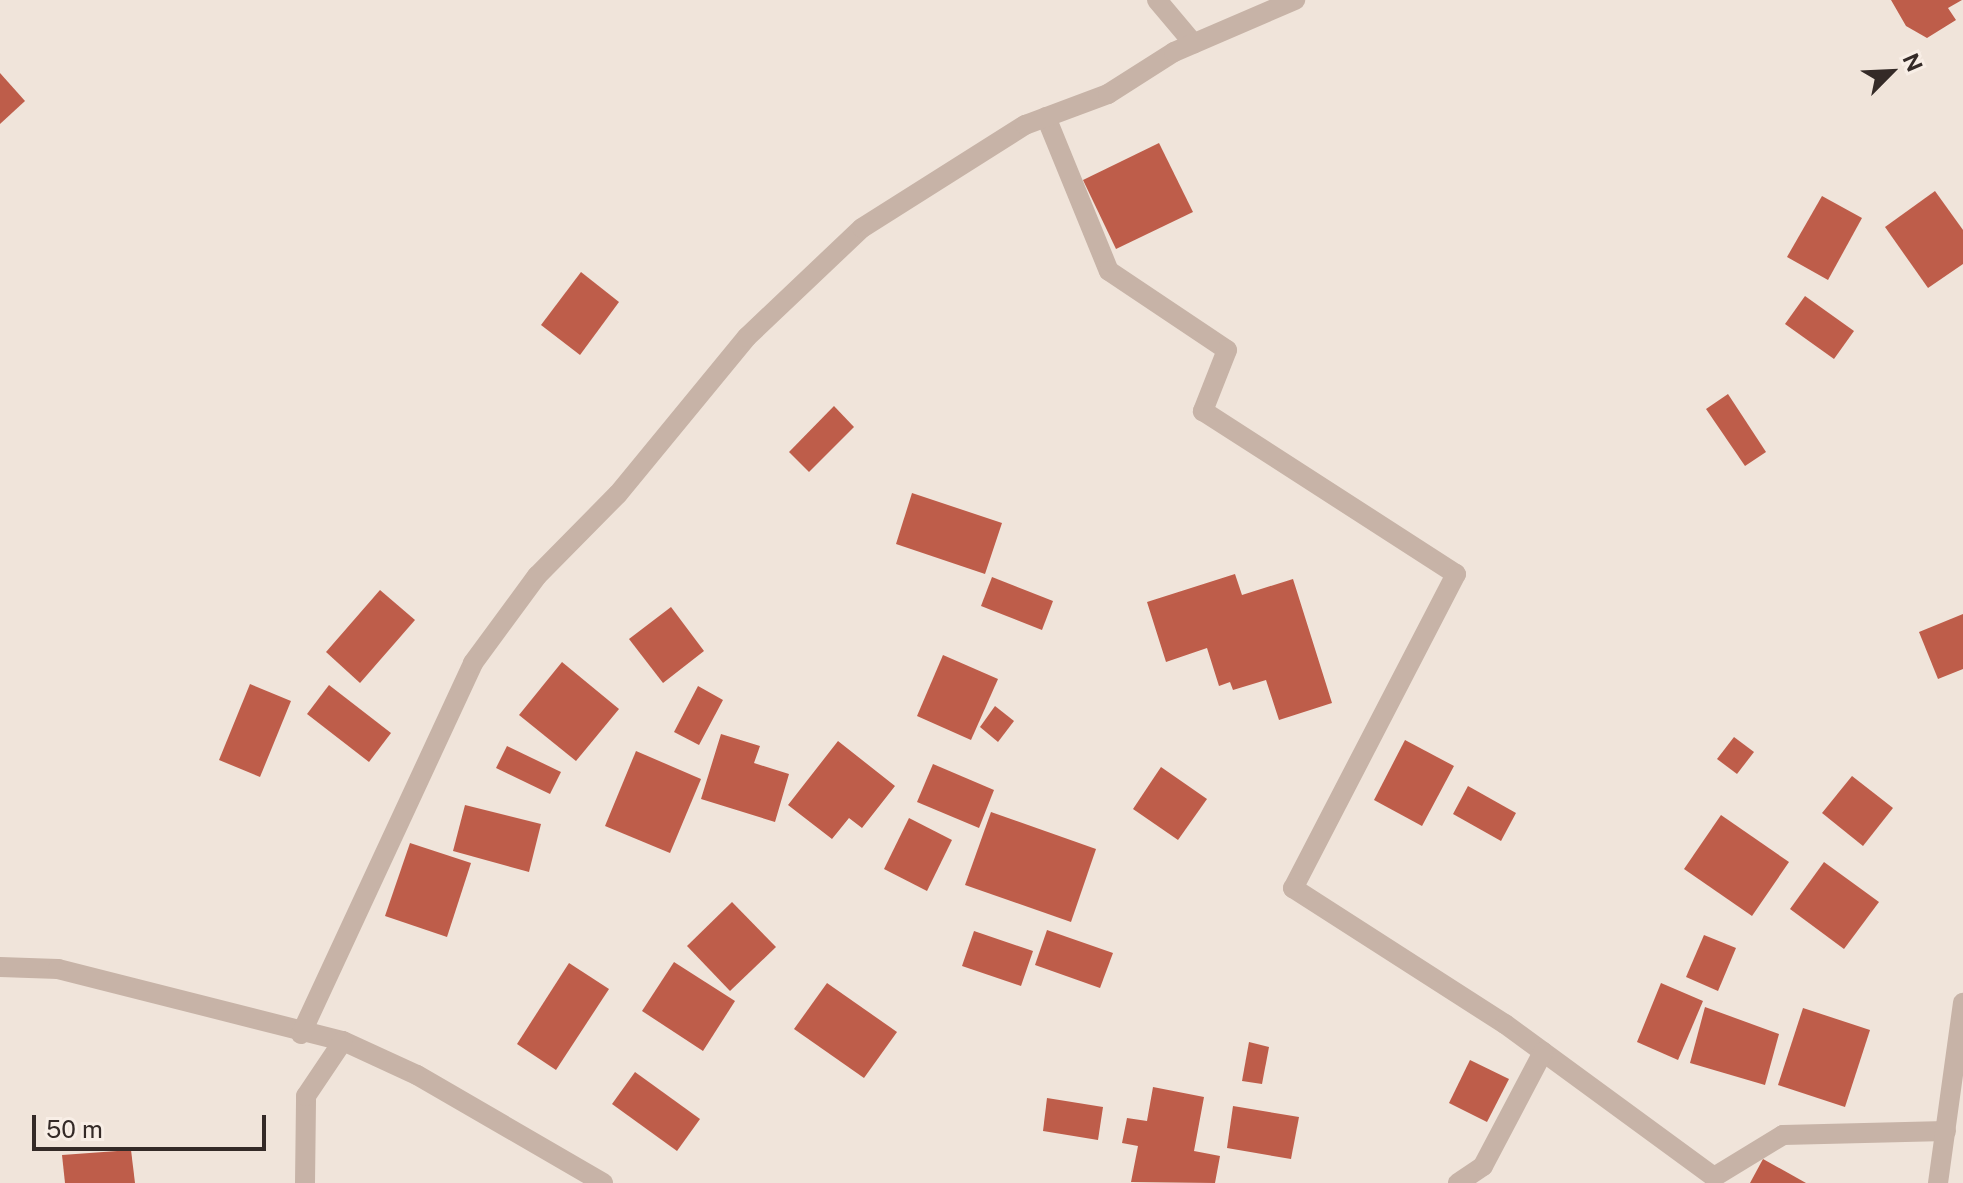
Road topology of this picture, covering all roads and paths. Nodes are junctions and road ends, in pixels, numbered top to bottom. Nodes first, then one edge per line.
1 (1157, 0) edge
2 (1295, 0) edge
3 (1194, 44) junction
4 (1046, 117) junction
5 (0, 967) edge
6 (1963, 1003) edge
7 (1961, 1027) edge
8 (301, 1034) junction
9 (343, 1041) junction
10 (1543, 1052) junction
11 (1946, 1131) junction
12 (305, 1183) edge
13 (603, 1183) edge
14 (1458, 1183) edge
15 (1938, 1183) edge

1 - 3 street
2 - 3 street
3 - 4 street
4 - 8 street
4 - 10 street
5 - 8 street
6 - 7 street
7 - 11 street
8 - 9 street
9 - 12 street
9 - 13 street
10 - 11 street
10 - 14 street
11 - 15 street

